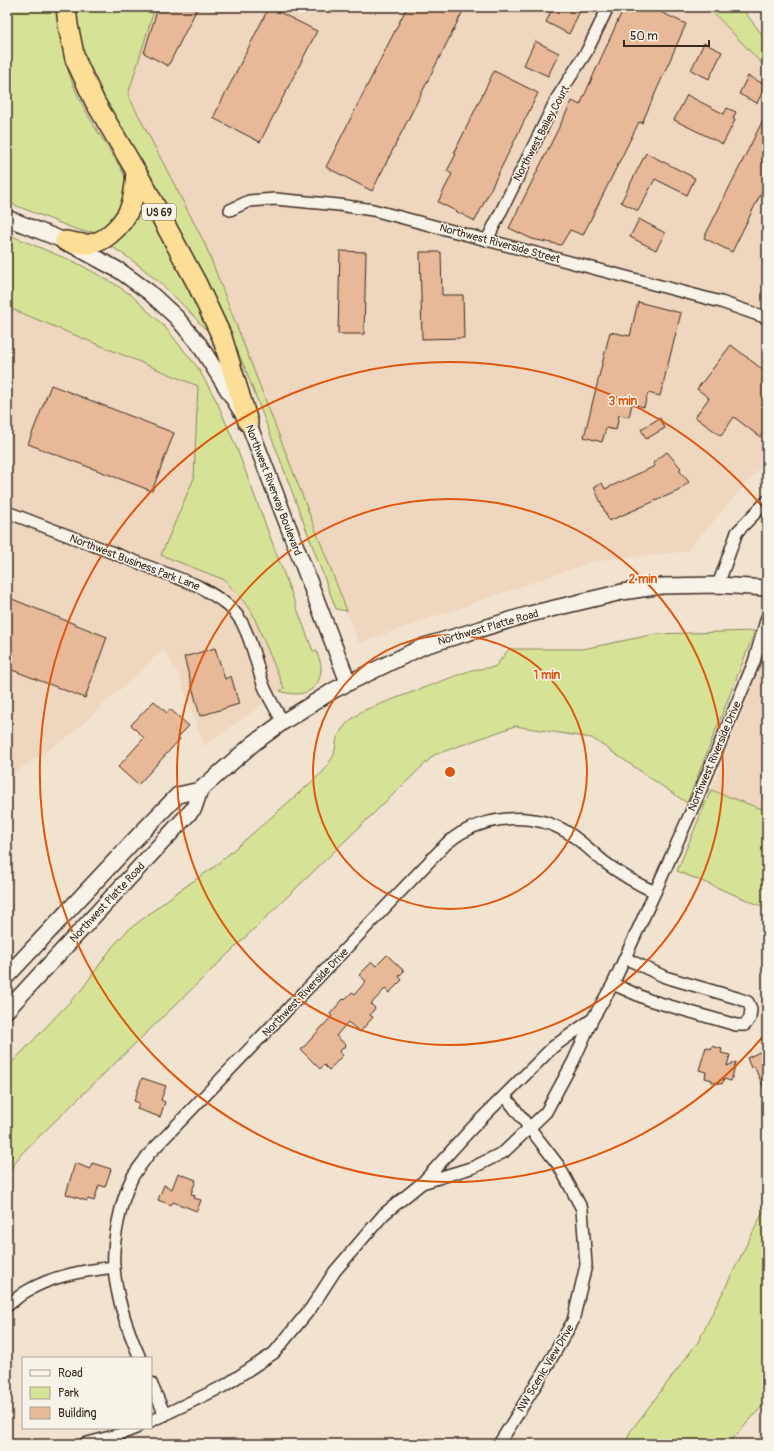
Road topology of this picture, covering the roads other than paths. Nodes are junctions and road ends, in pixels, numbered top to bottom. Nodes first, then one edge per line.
1 (66, 7) edge
2 (608, 7) edge
3 (136, 172) junction
4 (230, 210) dead end
5 (7, 218) edge
6 (487, 240) junction
7 (65, 242) junction
8 (767, 318) edge
9 (248, 422) junction
10 (767, 501) edge
11 (7, 512) edge
12 (718, 585) junction
13 (767, 588) edge
14 (767, 617) edge
15 (348, 682) junction
16 (283, 722) junction
17 (200, 790) junction
18 (656, 892) junction
19 (625, 958) junction
20 (7, 976) edge
21 (613, 984) junction
22 (7, 1010) edge
23 (592, 1020) junction
24 (505, 1096) junction
25 (529, 1128) junction
26 (422, 1183) junction
27 (114, 1267) junction
28 (7, 1306) edge
29 (140, 1357) edge
30 (152, 1385) edge
31 (165, 1415) junction
32 (152, 1421) edge
33 (134, 1429) edge
34 (84, 1444) edge
35 (499, 1444) edge

1 - 3 highway, US 69
2 - 6 street, Northwest Bailey Court
3 - 7 highway
3 - 9 highway, US 69
4 - 6 street, Northwest Riverside Street
5 - 7 main road, Northwest Riverway Boulevard / US 69
6 - 8 street, Northwest Riverside Street
7 - 9 main road, Northwest Riverway Boulevard / US 69
9 - 15 main road, Northwest Riverway Boulevard / US 69
10 - 12 street
11 - 16 street, Northwest Business Park Lane
12 - 13 main road, Northwest Platte Road
12 - 15 main road, Northwest Platte Road
14 - 18 street, Northwest Riverside Drive
15 - 16 main road, Northwest Platte Road
16 - 17 main road, Northwest Platte Road
17 - 20 main road, Northwest Platte Road
17 - 22 main road, Northwest Platte Road
18 - 19 street, Northwest Riverside Drive
18 - 27 street, Northwest Riverside Drive
19 - 21 street, Northwest Riverside Drive
19 - 21 street
21 - 23 street, Northwest Riverside Drive
23 - 24 street
23 - 25 street, Northwest Riverside Drive
24 - 25 street, NW Scenic View Drive
24 - 26 street
25 - 26 street, Northwest Riverside Drive
25 - 35 street, NW Scenic View Drive
26 - 31 street
27 - 28 street
27 - 29 street, Northwest Riverside Drive
30 - 31 street
31 - 32 street
33 - 34 street

